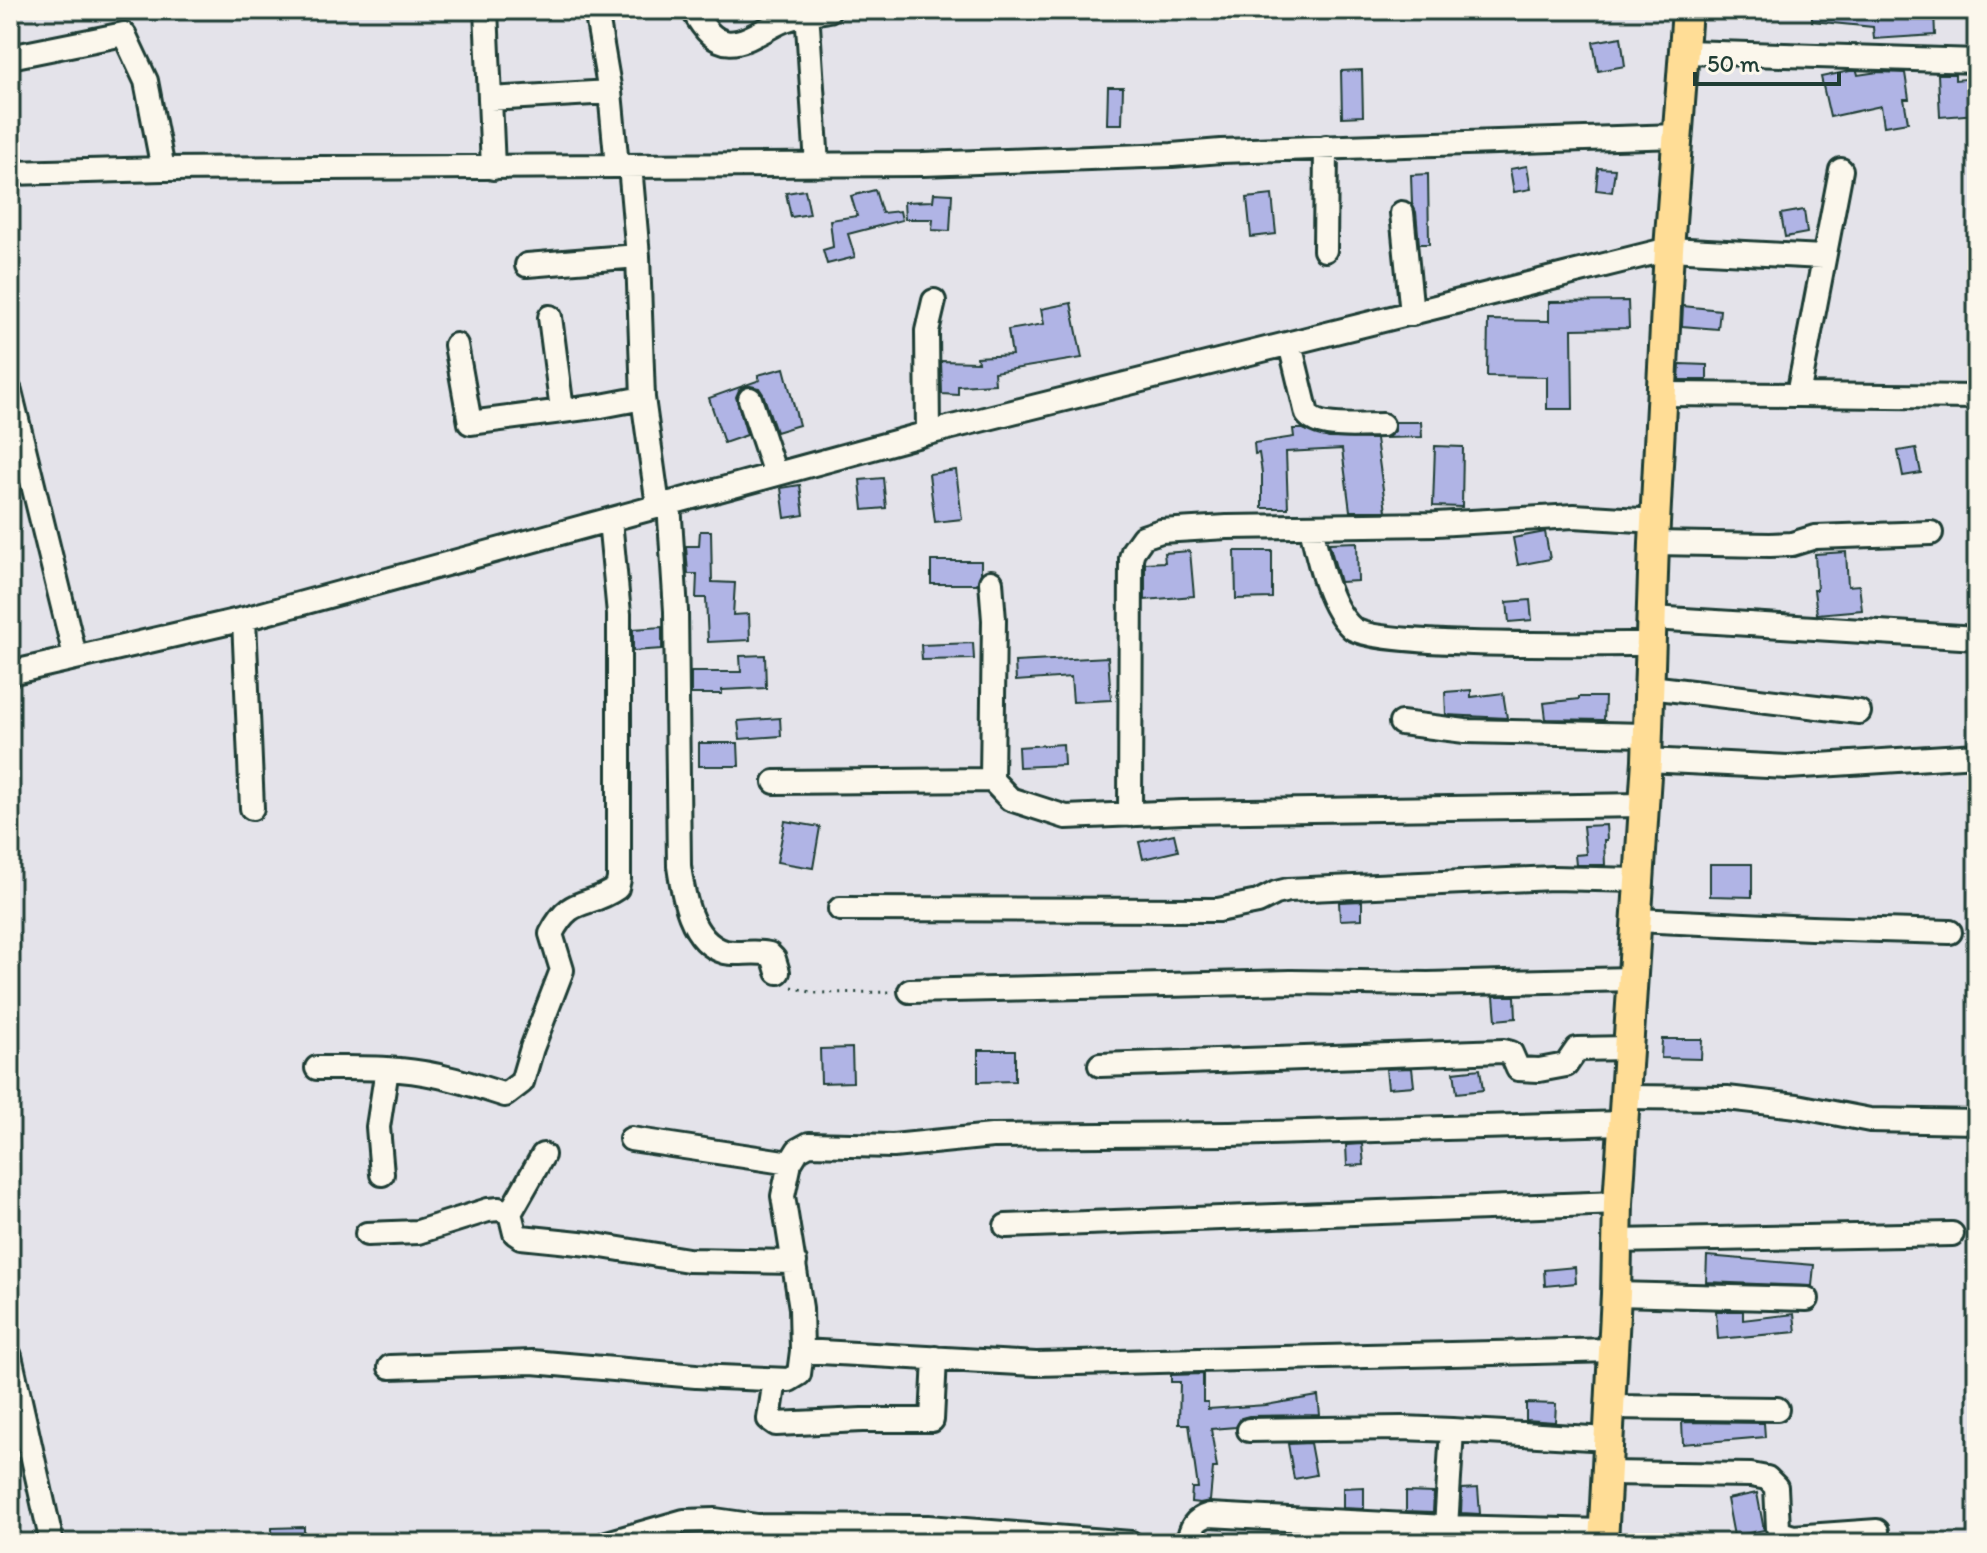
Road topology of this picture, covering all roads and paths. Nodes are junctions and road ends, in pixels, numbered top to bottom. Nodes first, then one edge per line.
1 (486, 10) edge
2 (596, 10) edge
3 (693, 10) edge
4 (1687, 10) edge
5 (814, 11) edge
6 (1686, 52) junction
7 (10, 57) edge
8 (1977, 61) edge
9 (610, 92) junction
10 (490, 99) junction
11 (1678, 136) junction
12 (1326, 147) junction
13 (817, 165) junction
14 (624, 166) junction
15 (493, 168) junction
16 (163, 169) junction
17 (1841, 170) dead end
18 (10, 173) edge
19 (1402, 213) dead end
20 (1669, 249) junction
21 (1325, 250) dead end
22 (638, 256) junction
23 (1823, 257) junction
24 (527, 265) dead end
25 (934, 301) dead end
26 (1412, 314) junction
27 (550, 317) dead end
28 (1290, 344) junction
29 (456, 345) dead end
30 (10, 391) edge
31 (1662, 394) junction
32 (1798, 395) junction
33 (1977, 397) edge
34 (643, 398) junction
35 (750, 399) dead end
36 (562, 410) junction
37 (1382, 425) dead end
38 (928, 433) junction
39 (775, 474) junction
40 (663, 505) junction
41 (610, 520) junction
42 (1311, 527) junction
43 (1655, 532) junction
44 (1931, 533) dead end
45 (991, 582) dead end
46 (244, 619) junction
47 (1651, 631) junction
48 (1977, 638) edge
49 (75, 656) junction
50 (10, 673) edge
51 (1650, 687) junction
52 (1859, 712) dead end
53 (1401, 723) dead end
54 (1646, 748) junction
55 (1977, 755) edge
56 (992, 780) junction
57 (775, 782) dead end
58 (1643, 805) junction
59 (252, 808) dead end
60 (1130, 815) junction
61 (1637, 880) junction
62 (840, 909) dead end
63 (1636, 920) junction
64 (1950, 932) dead end
65 (778, 972) joint
66 (1632, 979) junction
67 (910, 991) joint
68 (1628, 1048) junction
69 (1100, 1065) dead end
70 (317, 1068) dead end
71 (387, 1069) junction
72 (1624, 1110) junction
73 (1977, 1122) edge
74 (631, 1139) dead end
75 (543, 1155) dead end
76 (790, 1163) junction
77 (382, 1174) dead end
78 (1618, 1203) junction
79 (510, 1213) junction
80 (1006, 1226) dead end
81 (367, 1234) dead end
82 (1952, 1234) dead end
83 (1617, 1241) junction
84 (795, 1262) junction
85 (1616, 1294) junction
86 (1807, 1299) dead end
87 (1613, 1350) junction
88 (802, 1351) junction
89 (10, 1356) edge
90 (935, 1358) junction
91 (390, 1367) dead end
92 (775, 1380) junction
93 (1610, 1407) junction
94 (1777, 1409) dead end
95 (1249, 1430) dead end
96 (1452, 1430) junction
97 (1608, 1439) junction
98 (1606, 1473) junction
99 (1446, 1527) junction
100 (1877, 1531) dead end
101 (1604, 1537) edge
102 (52, 1543) edge
103 (607, 1543) edge
104 (1131, 1543) edge
105 (1188, 1543) edge

1 - 10 street
2 - 9 street
3 - 5 street
4 - 6 main road
5 - 13 street
6 - 8 street
6 - 11 main road
7 - 16 street
9 - 10 street
9 - 14 street
10 - 15 street
11 - 12 street
11 - 20 main road
12 - 13 street
12 - 21 street
13 - 14 street
14 - 15 street
14 - 22 street
15 - 16 street
16 - 18 street
17 - 23 street
19 - 26 street
20 - 23 street
20 - 26 street
20 - 31 main road
22 - 24 street
22 - 34 street
23 - 32 street
25 - 38 street
26 - 28 street
27 - 36 street
28 - 37 street
28 - 38 street
29 - 36 street
30 - 49 street
31 - 32 street
31 - 43 main road
32 - 33 street
34 - 36 street
34 - 40 street
35 - 39 street
38 - 39 street
39 - 40 street
40 - 41 street
40 - 65 street
41 - 46 street
41 - 71 street
42 - 43 street
42 - 47 street
42 - 60 street
43 - 44 street
43 - 47 main road
45 - 56 street
46 - 49 street
46 - 59 street
47 - 48 street
47 - 51 main road
49 - 50 street
51 - 52 street
51 - 54 main road
53 - 54 street
54 - 55 street
54 - 58 main road
56 - 57 street
56 - 60 street
58 - 60 street
58 - 61 main road
61 - 62 street
61 - 63 main road
63 - 64 street
63 - 66 main road
65 - 67 path
66 - 67 street
66 - 68 main road
68 - 69 street
68 - 72 main road
70 - 71 street
71 - 77 street
72 - 73 street
72 - 76 street
72 - 78 main road
74 - 76 street
75 - 79 street
76 - 84 street
78 - 80 street
78 - 83 main road
79 - 81 street
79 - 84 street
82 - 83 street
83 - 85 main road
84 - 88 street
85 - 86 street
85 - 87 main road
87 - 90 street
87 - 93 main road
88 - 90 street
88 - 92 street
89 - 102 street
90 - 92 street
91 - 92 street
93 - 94 street
93 - 97 main road
95 - 96 street
96 - 97 street
96 - 99 street
97 - 98 main road
98 - 100 street
98 - 101 main road
99 - 101 street
99 - 105 street
103 - 104 street

